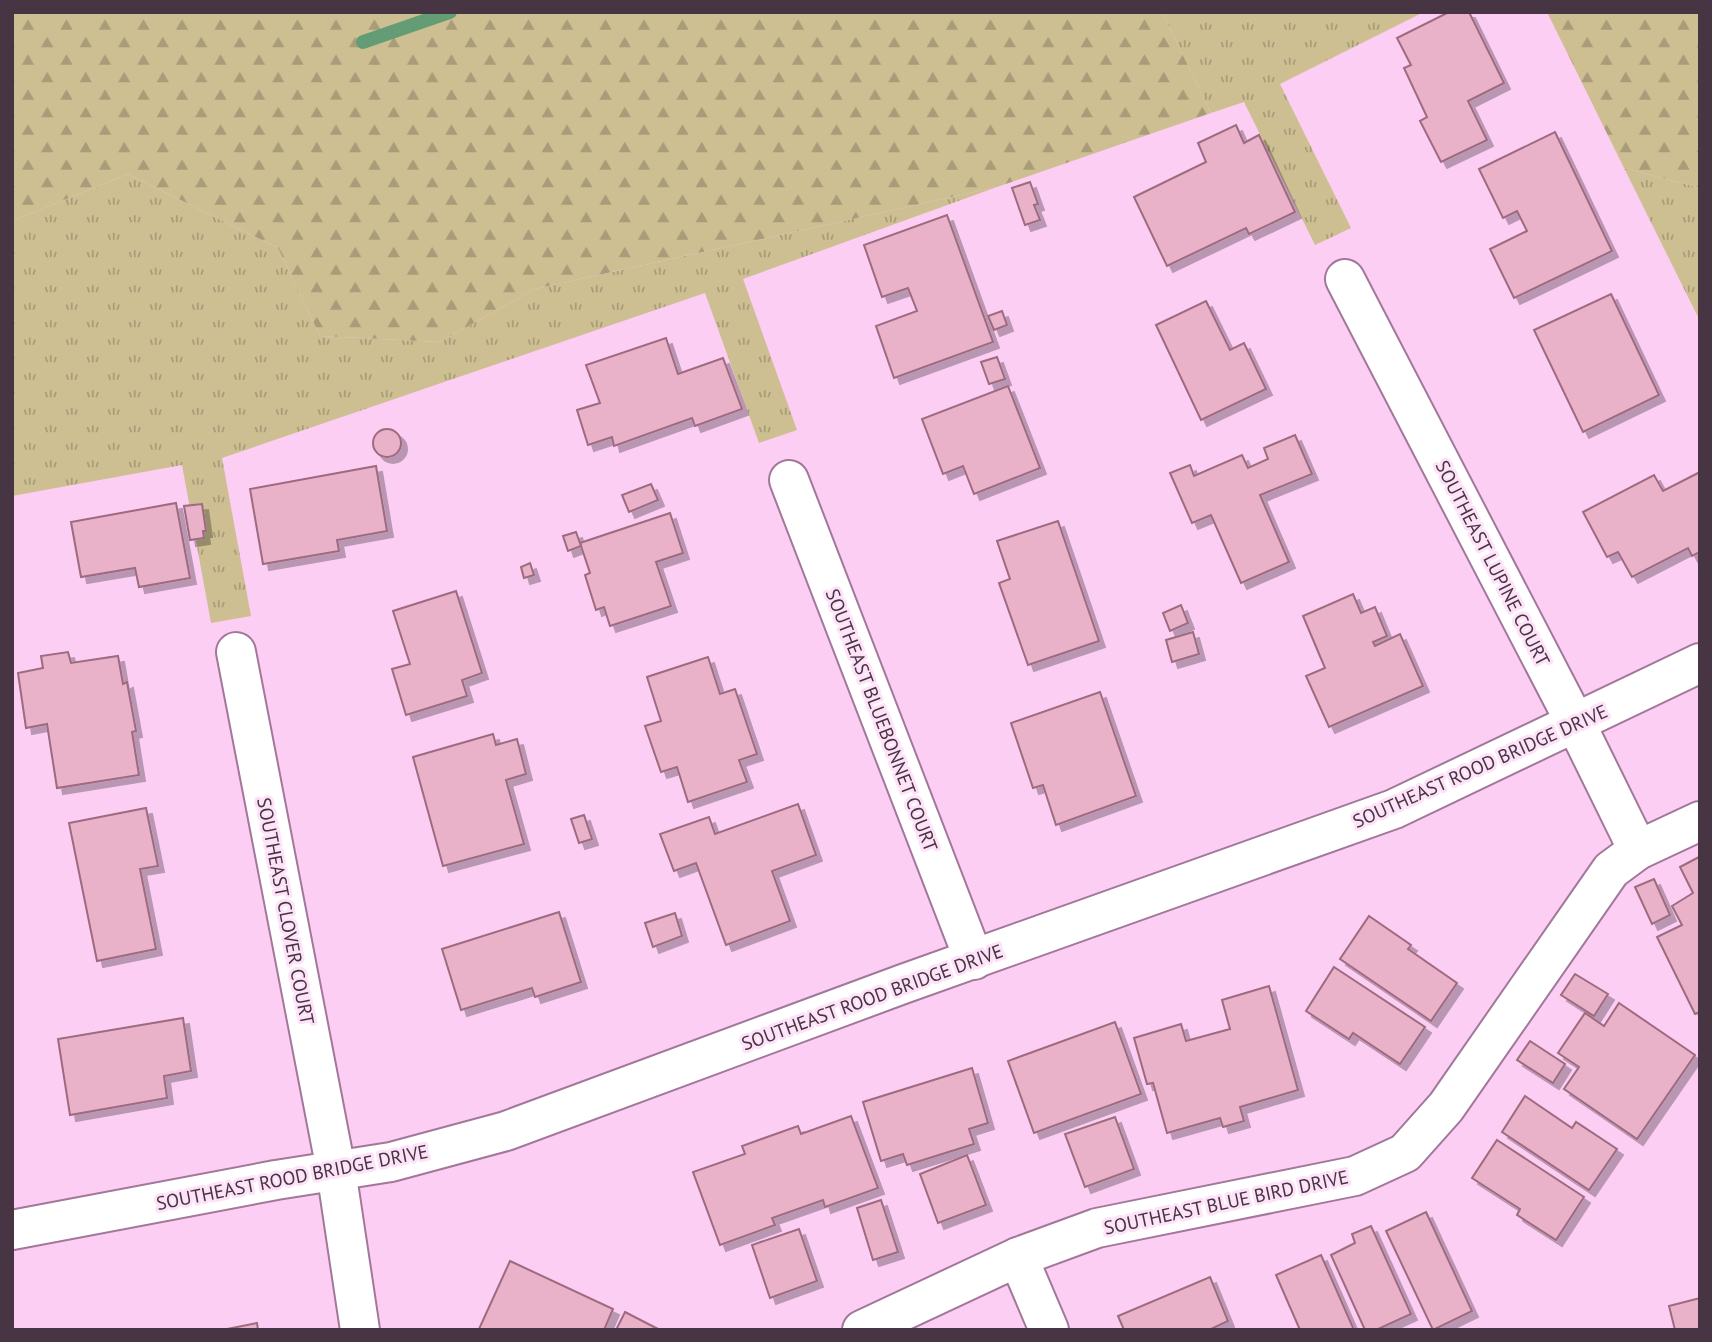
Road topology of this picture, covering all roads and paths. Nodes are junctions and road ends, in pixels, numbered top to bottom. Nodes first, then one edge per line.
1 (1345, 279) dead end
2 (789, 480) dead end
3 (236, 652) dead end
4 (1700, 663) edge
5 (1576, 724) junction
6 (1700, 821) edge
7 (1638, 850) junction
8 (974, 960) junction
9 (336, 1170) junction
10 (12, 1230) edge
11 (1018, 1257) junction
12 (360, 1330) edge
13 (862, 1330) edge
14 (1049, 1330) edge

1 - 5 street, SOUTHEAST LUPINE COURT
2 - 8 street, SOUTHEAST BLUEBONNET COURT
3 - 9 street, SOUTHEAST CLOVER COURT
4 - 5 street, SOUTHEAST ROOD BRIDGE DRIVE
5 - 7 street, SOUTHEAST LUPINE COURT
5 - 8 street, SOUTHEAST ROOD BRIDGE DRIVE
6 - 7 street, SOUTHEAST BLUE BIRD DRIVE
7 - 11 street, SOUTHEAST BLUE BIRD DRIVE
8 - 9 street, SOUTHEAST ROOD BRIDGE DRIVE
9 - 10 street, SOUTHEAST ROOD BRIDGE DRIVE
9 - 12 street, SOUTHEAST CLOVER COURT
11 - 13 street, SOUTHEAST BLUE BIRD DRIVE
11 - 14 street

